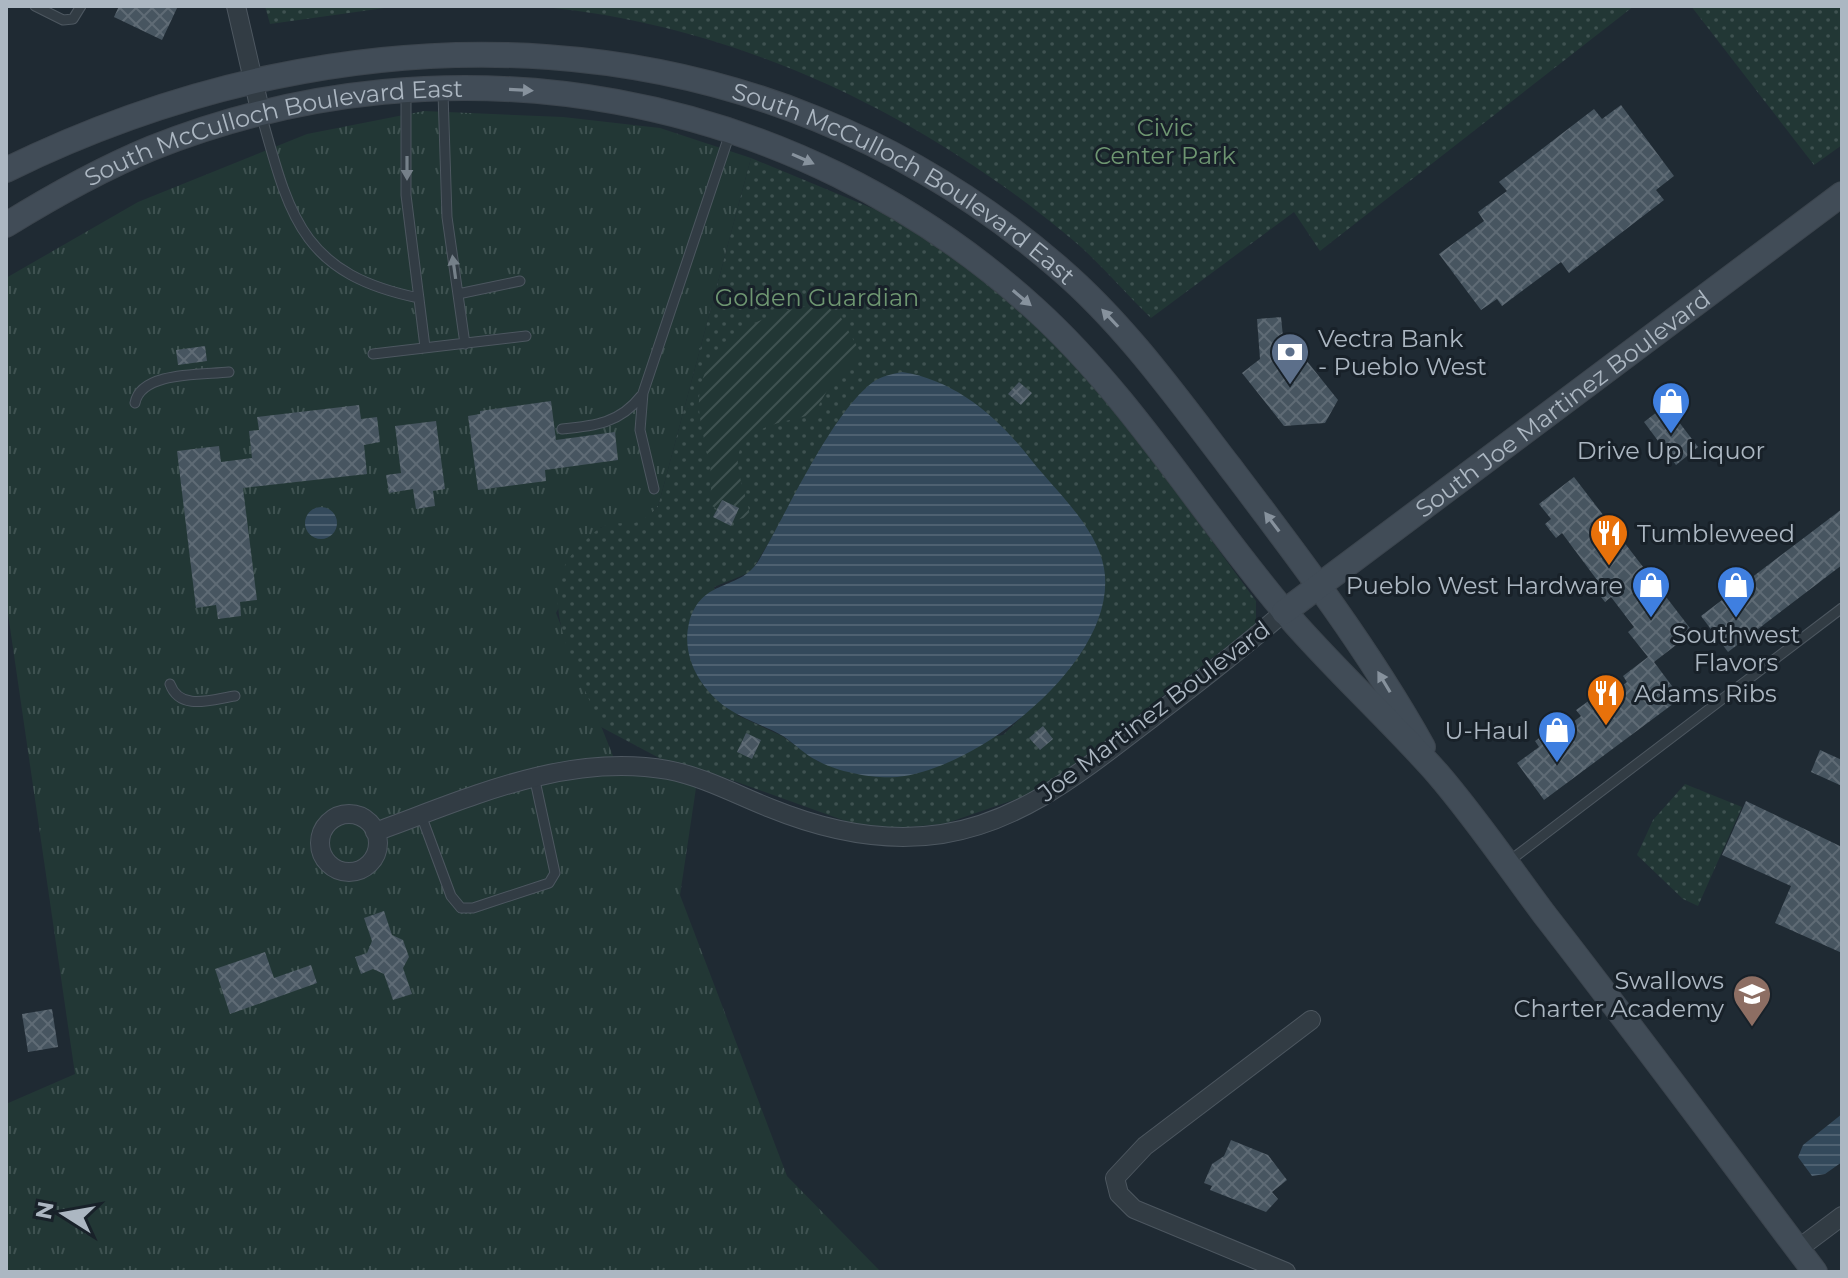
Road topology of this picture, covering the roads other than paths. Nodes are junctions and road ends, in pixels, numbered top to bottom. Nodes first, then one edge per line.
1 (35, 6) edge
2 (81, 6) edge
3 (236, 6) edge
4 (250, 68) junction
5 (443, 89) junction
6 (405, 90) junction
7 (261, 114) junction
8 (731, 131) junction
9 (6, 170) edge
10 (1842, 194) edge
11 (6, 225) edge
12 (520, 281) dead end
13 (458, 294) junction
14 (419, 298) junction
15 (526, 336) dead end
16 (465, 344) junction
17 (425, 347) junction
18 (373, 354) dead end
19 (229, 372) dead end
20 (643, 393) junction
21 (135, 403) dead end
22 (562, 429) dead end
23 (654, 489) dead end
24 (1319, 584) junction
25 (1842, 608) edge
26 (1284, 612) junction
27 (170, 684) dead end
28 (235, 696) dead end
29 (1437, 774) junction
30 (534, 776) junction
31 (421, 815) junction
32 (375, 832) dead end
33 (1506, 864) junction
34 (1311, 1020) dead end
35 (1842, 1216) edge
36 (1798, 1249) junction
37 (1286, 1272) edge
38 (1815, 1272) edge

1 - 2 lane
3 - 4 street
4 - 7 street
4 - 9 main road, South McCulloch Boulevard East
24 -> 4 main road, South McCulloch Boulevard East
5 - 6 main road, South McCulloch Boulevard East
5 -> 8 main road, South McCulloch Boulevard East
13 -> 5 lane
6 - 7 main road, South McCulloch Boulevard East
6 -> 14 lane
7 - 11 main road, South McCulloch Boulevard East
7 - 14 lane
8 - 20 lane
8 -> 26 main road, South McCulloch Boulevard East
10 - 24 main road, South Joe Martinez Boulevard
12 - 13 lane
13 - 16 lane
14 - 17 lane
15 - 16 lane
16 - 17 lane
17 - 18 lane
19 - 21 lane
20 - 22 lane
20 - 23 lane
24 - 26 main road, South Joe Martinez Boulevard
29 -> 24 main road, South McCulloch Boulevard East
25 - 33 lane
26 - 29 main road, South McCulloch Boulevard East
26 - 30 street, Joe Martinez Boulevard
27 - 28 lane
29 - 33 main road, South McCulloch Boulevard East
30 - 31 street, Joe Martinez Boulevard
30 - 31 lane
31 - 32 street, Joe Martinez Boulevard
33 - 36 main road, South McCulloch Boulevard East
34 - 37 street
35 - 36 street
36 - 38 main road, South McCulloch Boulevard East

